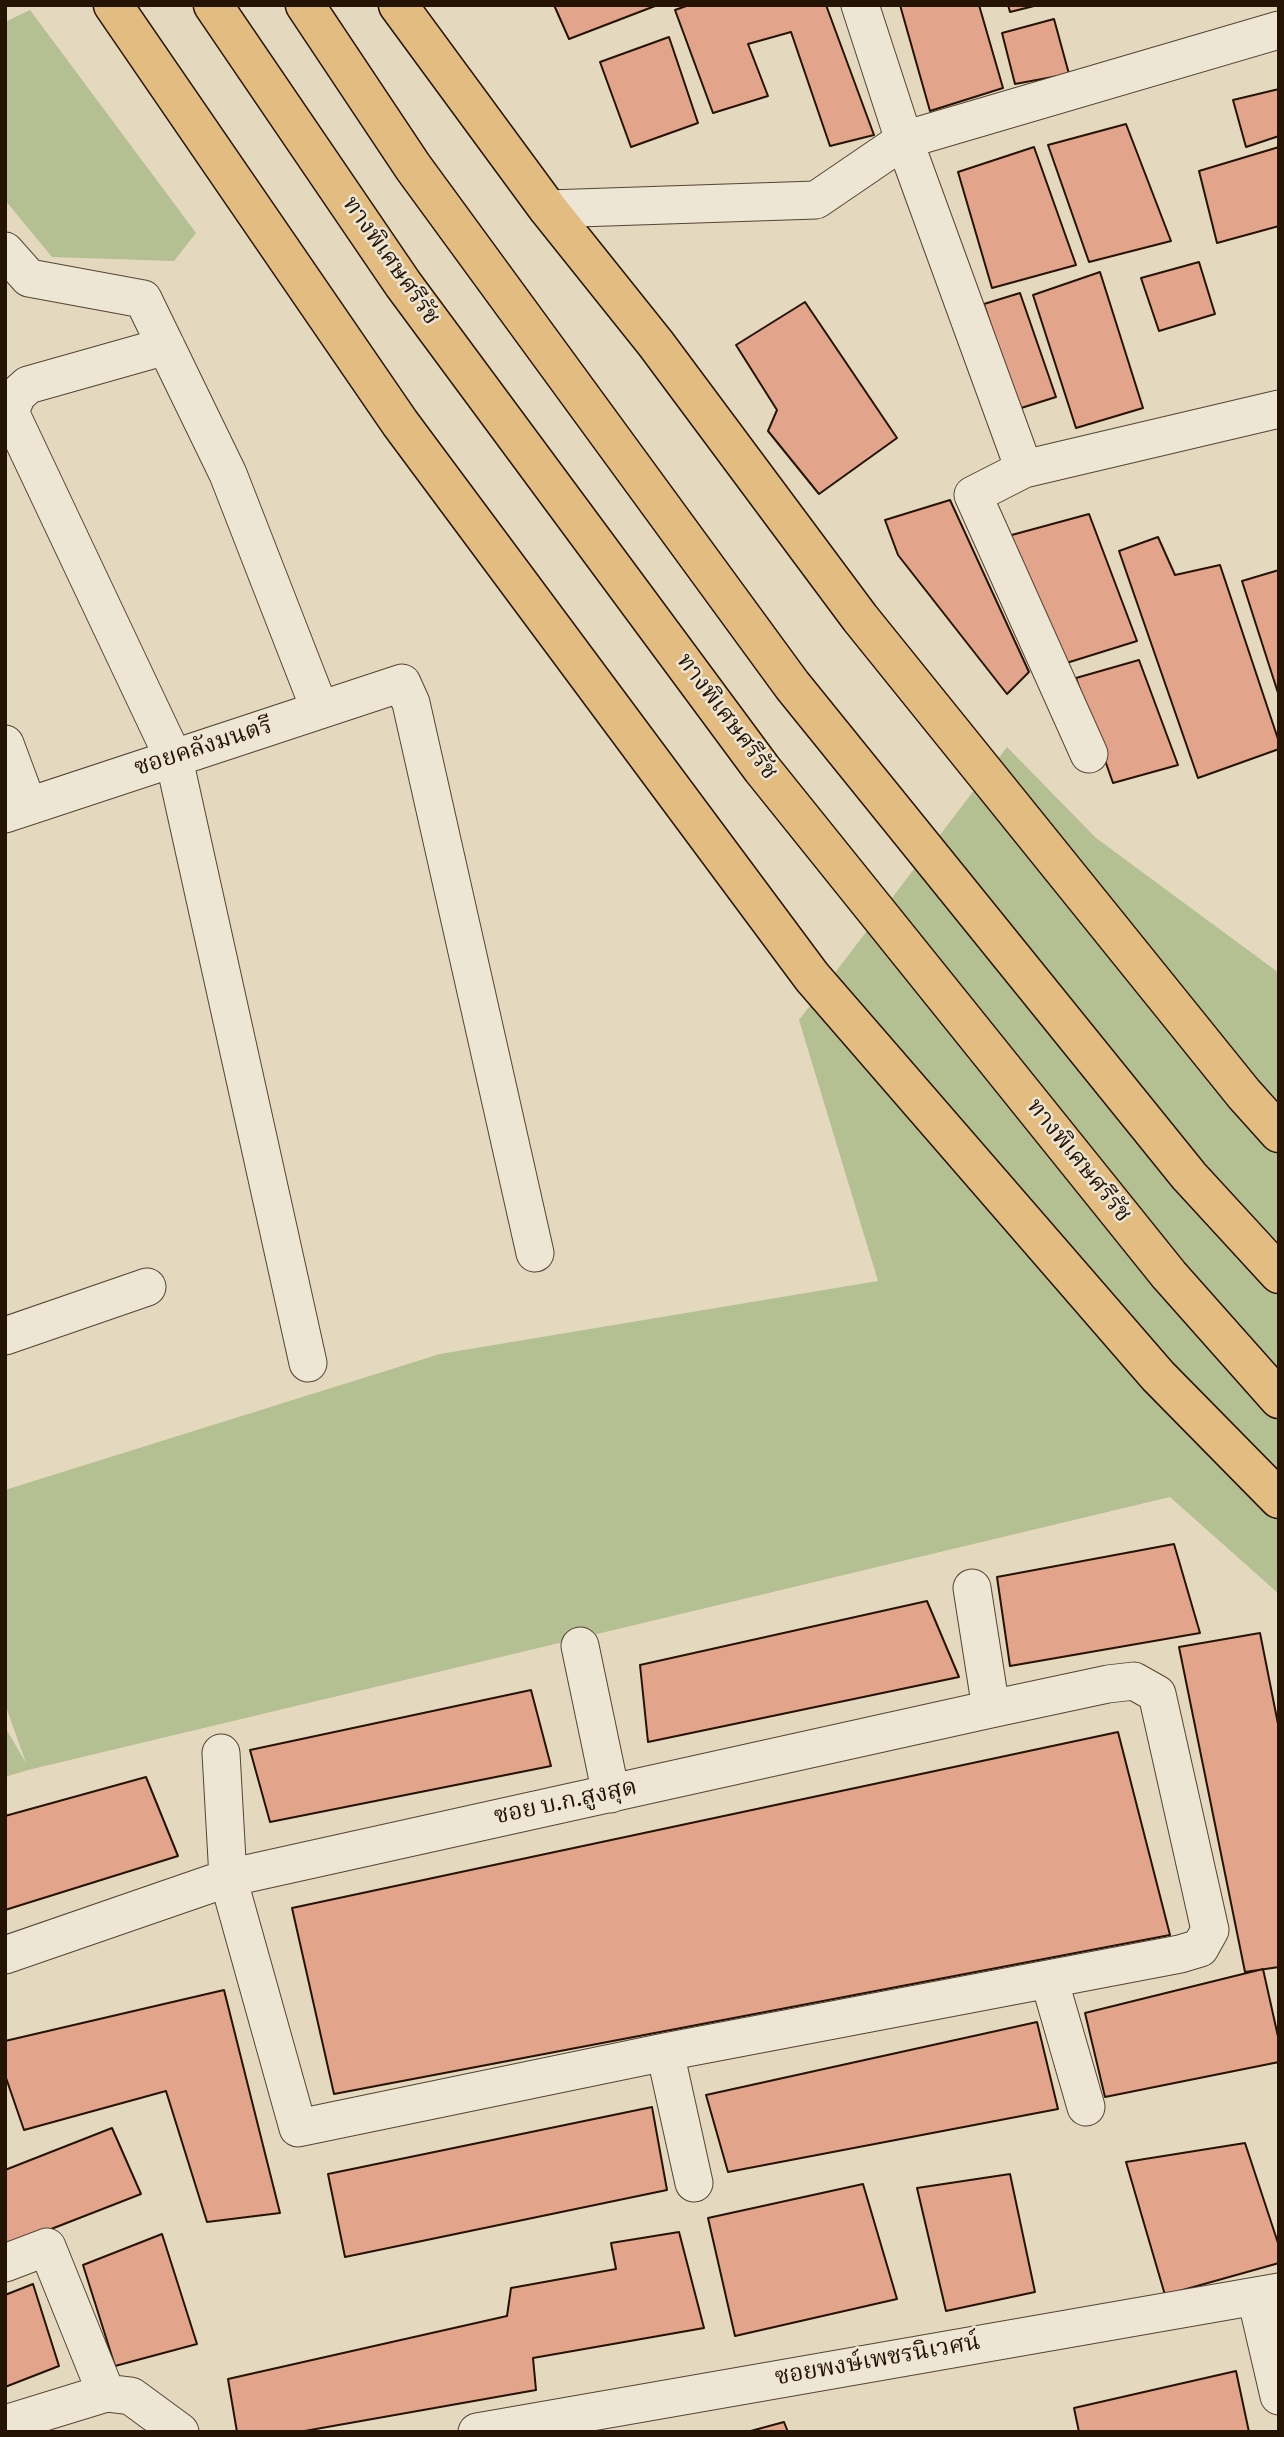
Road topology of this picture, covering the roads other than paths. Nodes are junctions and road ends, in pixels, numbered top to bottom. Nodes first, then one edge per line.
1 (113, 5) edge
2 (213, 5) edge
3 (304, 5) edge
4 (398, 5) edge
5 (860, 5) edge
6 (1279, 30) edge
7 (904, 139) junction
8 (548, 209) junction
9 (5, 251) edge
10 (166, 346) junction
11 (1279, 408) edge
12 (1024, 469) junction
13 (320, 710) junction
14 (5, 744) edge
15 (1089, 754) dead end
16 (174, 759) junction
17 (17, 810) edge
18 (1279, 1133) edge
19 (535, 1254) dead end
20 (1279, 1274) edge
21 (147, 1287) dead end
22 (5, 1336) edge
23 (308, 1363) dead end
24 (1279, 1399) edge
25 (1279, 1499) edge
26 (972, 1588) dead end
27 (580, 1646) dead end
28 (991, 1709) junction
29 (221, 1753) dead end
30 (611, 1794) junction
31 (228, 1878) junction
32 (5, 1955) edge
33 (1049, 1979) junction
34 (665, 2052) junction
35 (1086, 2107) dead end
36 (694, 2183) dead end
37 (5, 2263) edge
38 (1267, 2294) edge
39 (106, 2393) junction
40 (1279, 2396) edge
41 (10, 2426) edge
42 (180, 2432) edge
43 (477, 2432) edge

1 - 25 highway
2 - 24 highway, ทางพิเศษศรีรัช
3 - 20 highway
4 - 8 highway
5 - 7 street
6 - 7 street
7 - 8 street
7 - 12 street
8 - 18 highway
9 - 10 street
10 - 13 street
10 - 16 street
11 - 12 street
12 - 15 street
13 - 16 street, ซอยคลังมนตรี
13 - 19 street, ซอยคลังมนตรี
14 - 17 street
16 - 17 street, ซอยคลังมนตรี
16 - 23 street
21 - 22 street
26 - 28 street
27 - 30 street
28 - 30 street, ซอย บ.ก.สูงสุด
28 - 33 street, ซอย บ.ก.สูงสุด
29 - 31 street
30 - 31 street, ซอย บ.ก.สูงสุด
31 - 32 street, ซอย บ.ก.สูงสุด
31 - 34 street
33 - 34 street
33 - 35 street
34 - 36 street
37 - 39 street
38 - 40 street
38 - 43 street, ซอยพงษ์เพชรนิเวศน์
39 - 41 street
39 - 42 street

